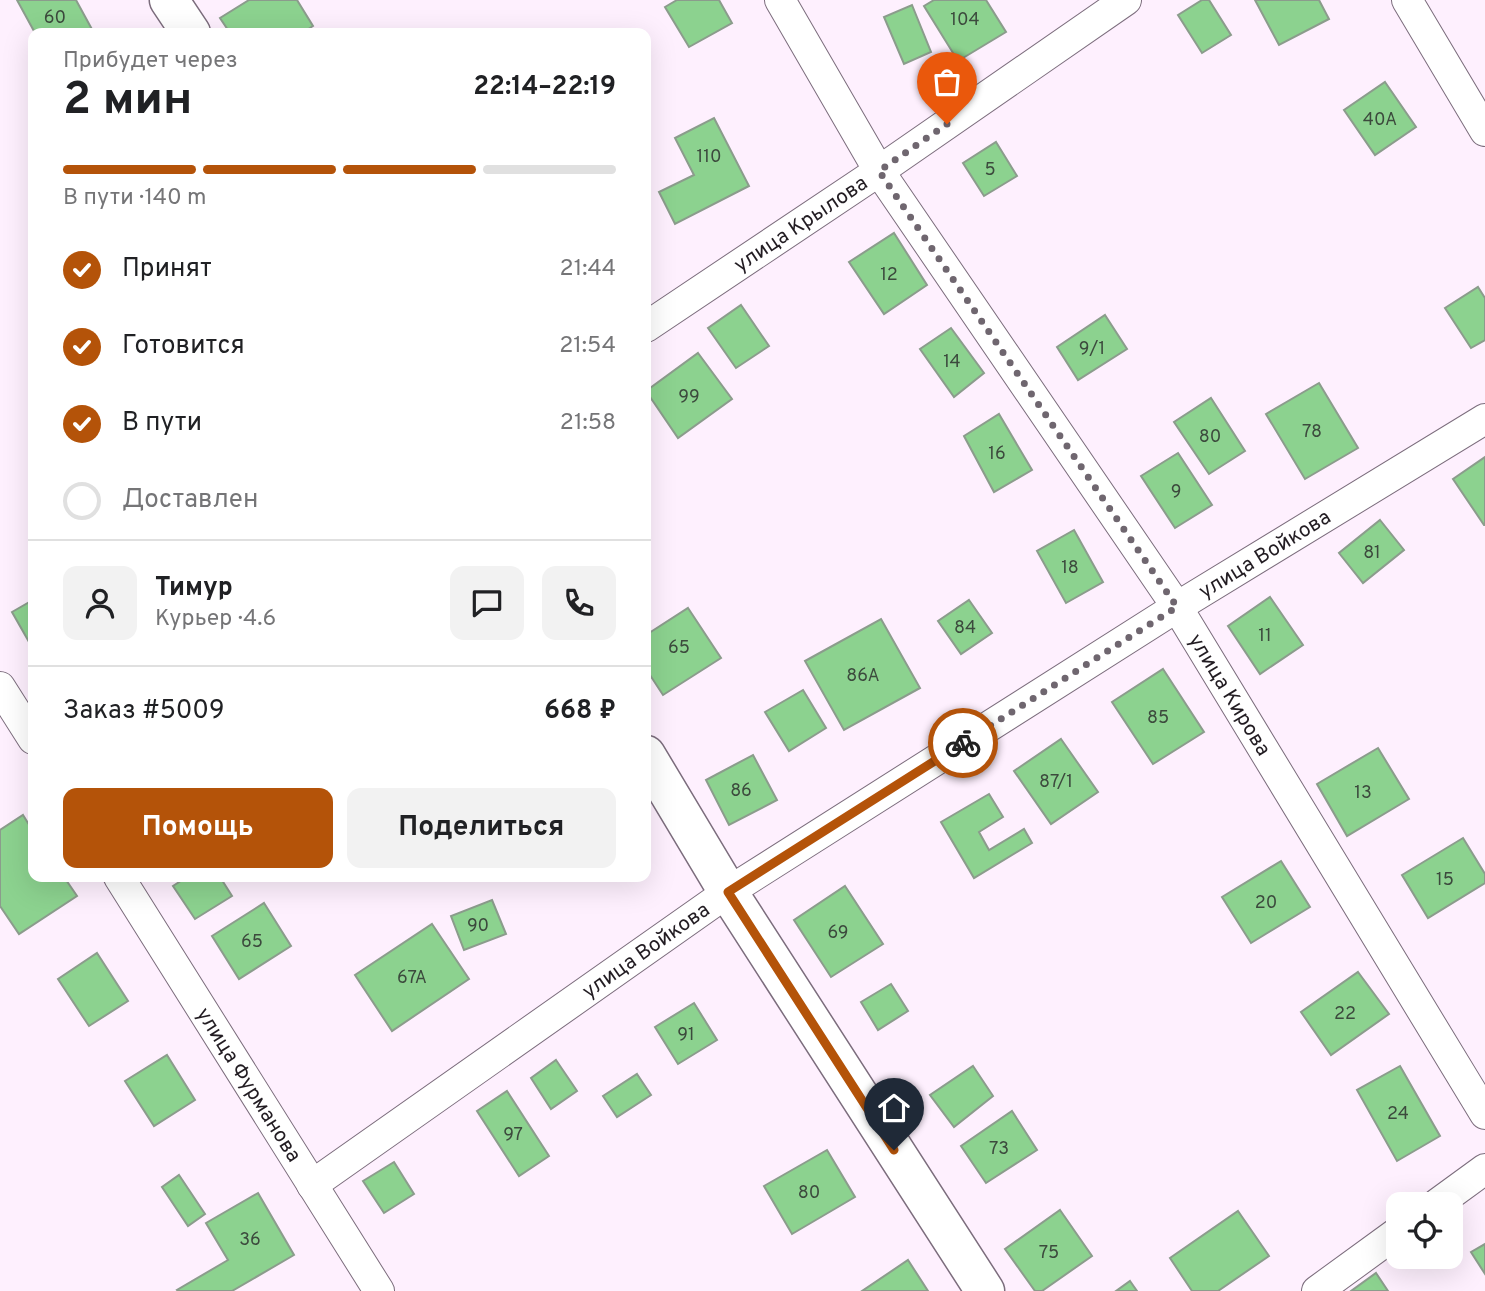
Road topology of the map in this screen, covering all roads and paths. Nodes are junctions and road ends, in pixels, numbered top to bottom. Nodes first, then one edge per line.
1 (169, 0) edge
2 (780, 0) edge
3 (1126, 0) edge
4 (1407, 0) edge
5 (188, 28) edge
6 (1480, 110) edge
7 (879, 171) junction
8 (651, 324) edge
9 (1485, 419) edge
10 (1177, 607) junction
11 (0, 687) edge
12 (22, 728) edge
13 (651, 763) edge
14 (122, 882) edge
15 (728, 892) junction
16 (1485, 1114) edge
17 (1485, 1169) edge
18 (312, 1185) junction
19 (1453, 1192) edge
20 (1386, 1241) edge
21 (379, 1291) edge
22 (985, 1291) edge
23 (1317, 1291) edge

1 - 5 main road
2 - 7 street, улица Кирова
3 - 7 street, улица Крылова
4 - 6 street
7 - 8 street, улица Крылова
7 - 10 street, улица Кирова
9 - 10 street, улица Войкова
10 - 15 street, улица Войкова
10 - 16 street, улица Кирова
11 - 12 street
13 - 15 main road
14 - 18 street, улица Фурманова
15 - 18 street, улица Войкова
15 - 22 main road
17 - 19 street
18 - 21 street, улица Фурманова
20 - 23 street

